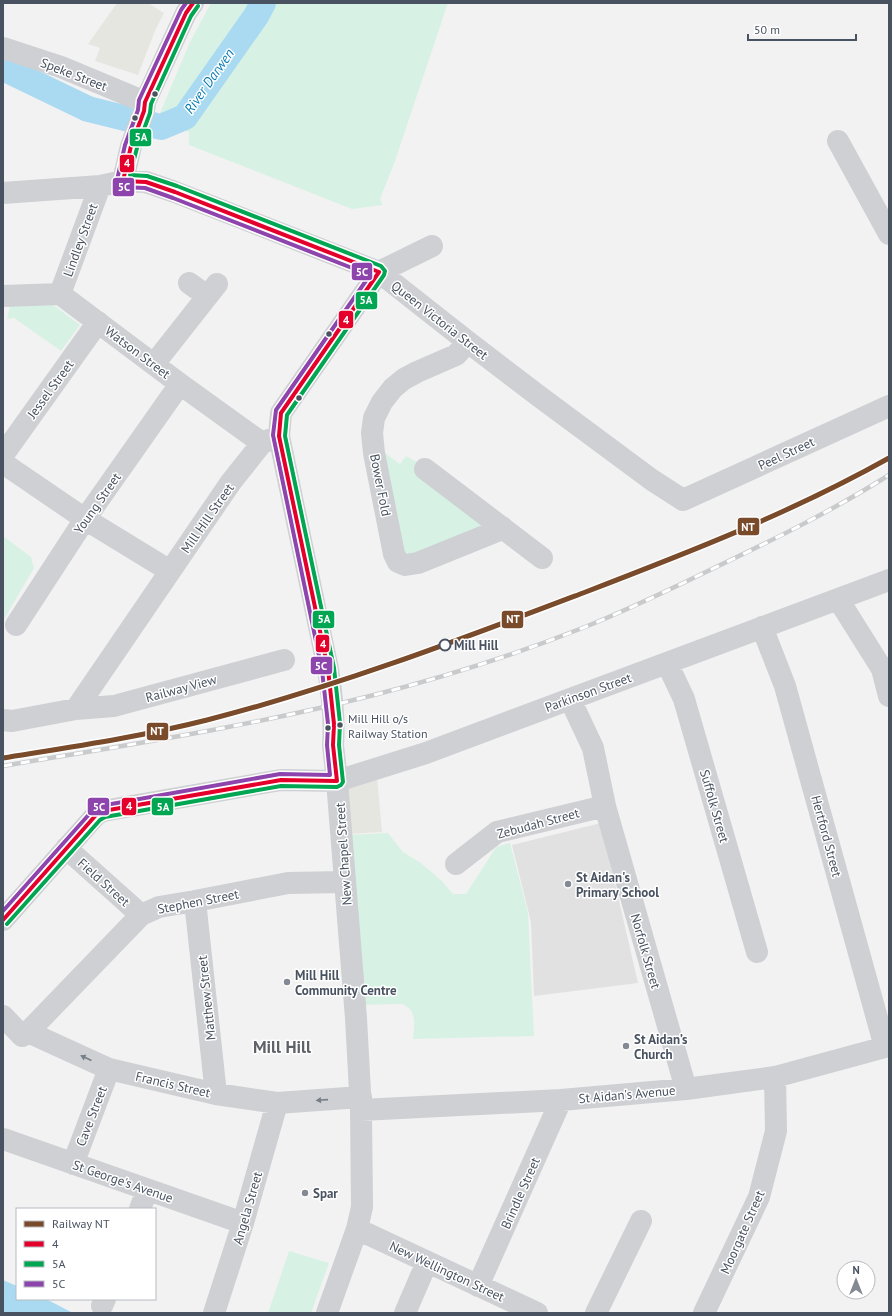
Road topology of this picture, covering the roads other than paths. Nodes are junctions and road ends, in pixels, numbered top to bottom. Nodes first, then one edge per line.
1 (193, 3) edge
2 (3, 48) edge
3 (144, 107) junction
4 (838, 141) dead end
5 (123, 181) junction
6 (100, 186) junction
7 (3, 193) edge
8 (883, 207) edge
9 (889, 234) edge
10 (432, 246) dead end
11 (379, 272) junction
12 (189, 283) dead end
13 (60, 294) junction
14 (3, 296) edge
15 (98, 322) junction
16 (468, 342) junction
17 (154, 364) junction
18 (180, 384) junction
19 (889, 406) edge
20 (271, 439) junction
21 (3, 455) edge
22 (3, 463) edge
23 (425, 468) dead end
24 (683, 500) joint
25 (85, 519) junction
26 (502, 527) junction
27 (542, 558) dead end
28 (170, 571) junction
29 (889, 580) edge
30 (838, 599) junction
31 (16, 624) dead end
32 (762, 627) junction
33 (284, 660) dead end
34 (667, 663) junction
35 (889, 696) edge
36 (570, 699) junction
37 (76, 709) junction
38 (3, 720) edge
39 (337, 781) junction
40 (605, 806) junction
41 (66, 848) junction
42 (456, 864) dead end
43 (344, 882) junction
44 (195, 901) junction
45 (141, 916) junction
46 (3, 920) edge
47 (757, 952) dead end
48 (3, 1016) edge
49 (28, 1032) junction
50 (887, 1046) edge
51 (109, 1069) junction
52 (775, 1077) junction
53 (686, 1089) junction
54 (216, 1094) junction
55 (561, 1100) junction
56 (277, 1103) junction
57 (361, 1104) junction
58 (3, 1139) edge
59 (73, 1164) junction
60 (143, 1199) edge
61 (641, 1221) dead end
62 (243, 1223) junction
63 (357, 1229) junction
64 (427, 1262) junction
65 (478, 1286) junction
66 (214, 1313) edge
67 (327, 1313) edge
68 (405, 1313) edge
69 (537, 1313) edge
70 (596, 1313) edge
71 (704, 1313) edge

1 - 3 street
2 - 3 street, Speke Street
3 - 5 street
4 - 8 street
5 - 6 street, Queen Victoria Street
5 - 11 street, Queen Victoria Street
6 - 7 street, Queen Victoria Street
6 - 13 street, Lindley Street
8 - 9 street
10 - 11 street
11 - 16 street, Queen Victoria Street
11 - 20 street
12 - 17 street
13 - 14 street
13 - 15 street, Watson Street
15 - 17 street, Watson Street
15 - 21 street, Jessel Street
16 - 24 street, Queen Victoria Street
16 - 26 street, Bower Fold
17 - 18 street, Watson Street
18 - 20 street, Watson Street
18 - 25 street, Young Street
19 - 24 street, Peel Street
20 - 28 street, Mill Hill Street
20 - 39 street, New Chapel Street
22 - 25 street
23 - 26 street
25 - 28 street
25 - 31 street, Young Street
26 - 27 street
28 - 37 street, Mill Hill Street
29 - 30 street, Parkinson Street
30 - 32 street, Parkinson Street
30 - 35 street
32 - 34 street, Parkinson Street
32 - 50 street, Hertford Street
33 - 37 street, Railway View
34 - 36 street, Parkinson Street
34 - 47 street, Suffolk Street
36 - 39 street, Parkinson Street
36 - 40 street, Norfolk Street
37 - 38 street
39 - 41 street, Parkinson Street
39 - 43 street, New Chapel Street
40 - 42 street, Zebudah Street
40 - 53 street, Norfolk Street
41 - 45 street, Field Street
41 - 46 street, Parkinson Street
43 - 44 street, Stephen Street
43 - 57 street, New Chapel Street
44 - 45 street, Stephen Street
44 - 54 street, Matthew Street
45 - 49 street, Stephen Street
48 - 49 street, Francis Street
51 -> 49 street, Francis Street
50 - 52 street, St Aidan's Avenue
51 - 54 street, Francis Street
51 - 59 street, Cave Street
52 - 53 street, St Aidan's Avenue
52 - 71 street, Moorgate Street
53 - 55 street, St Aidan's Avenue
54 - 56 street, Francis Street
55 - 57 street, St Aidan's Avenue
55 - 65 street, Brindle Street
57 -> 56 street, Francis Street
56 - 62 street, Angela Street
57 - 63 street, New Chapel Street
58 - 59 street, St George's Avenue
59 - 60 street, St George's Avenue
60 - 62 street, St George's Avenue
61 - 70 street
62 - 66 street, Angela Street
63 - 64 street, New Wellington Street
63 - 67 street, New Chapel Street
64 - 65 street, New Wellington Street
64 - 68 street
65 - 69 street, New Wellington Street

